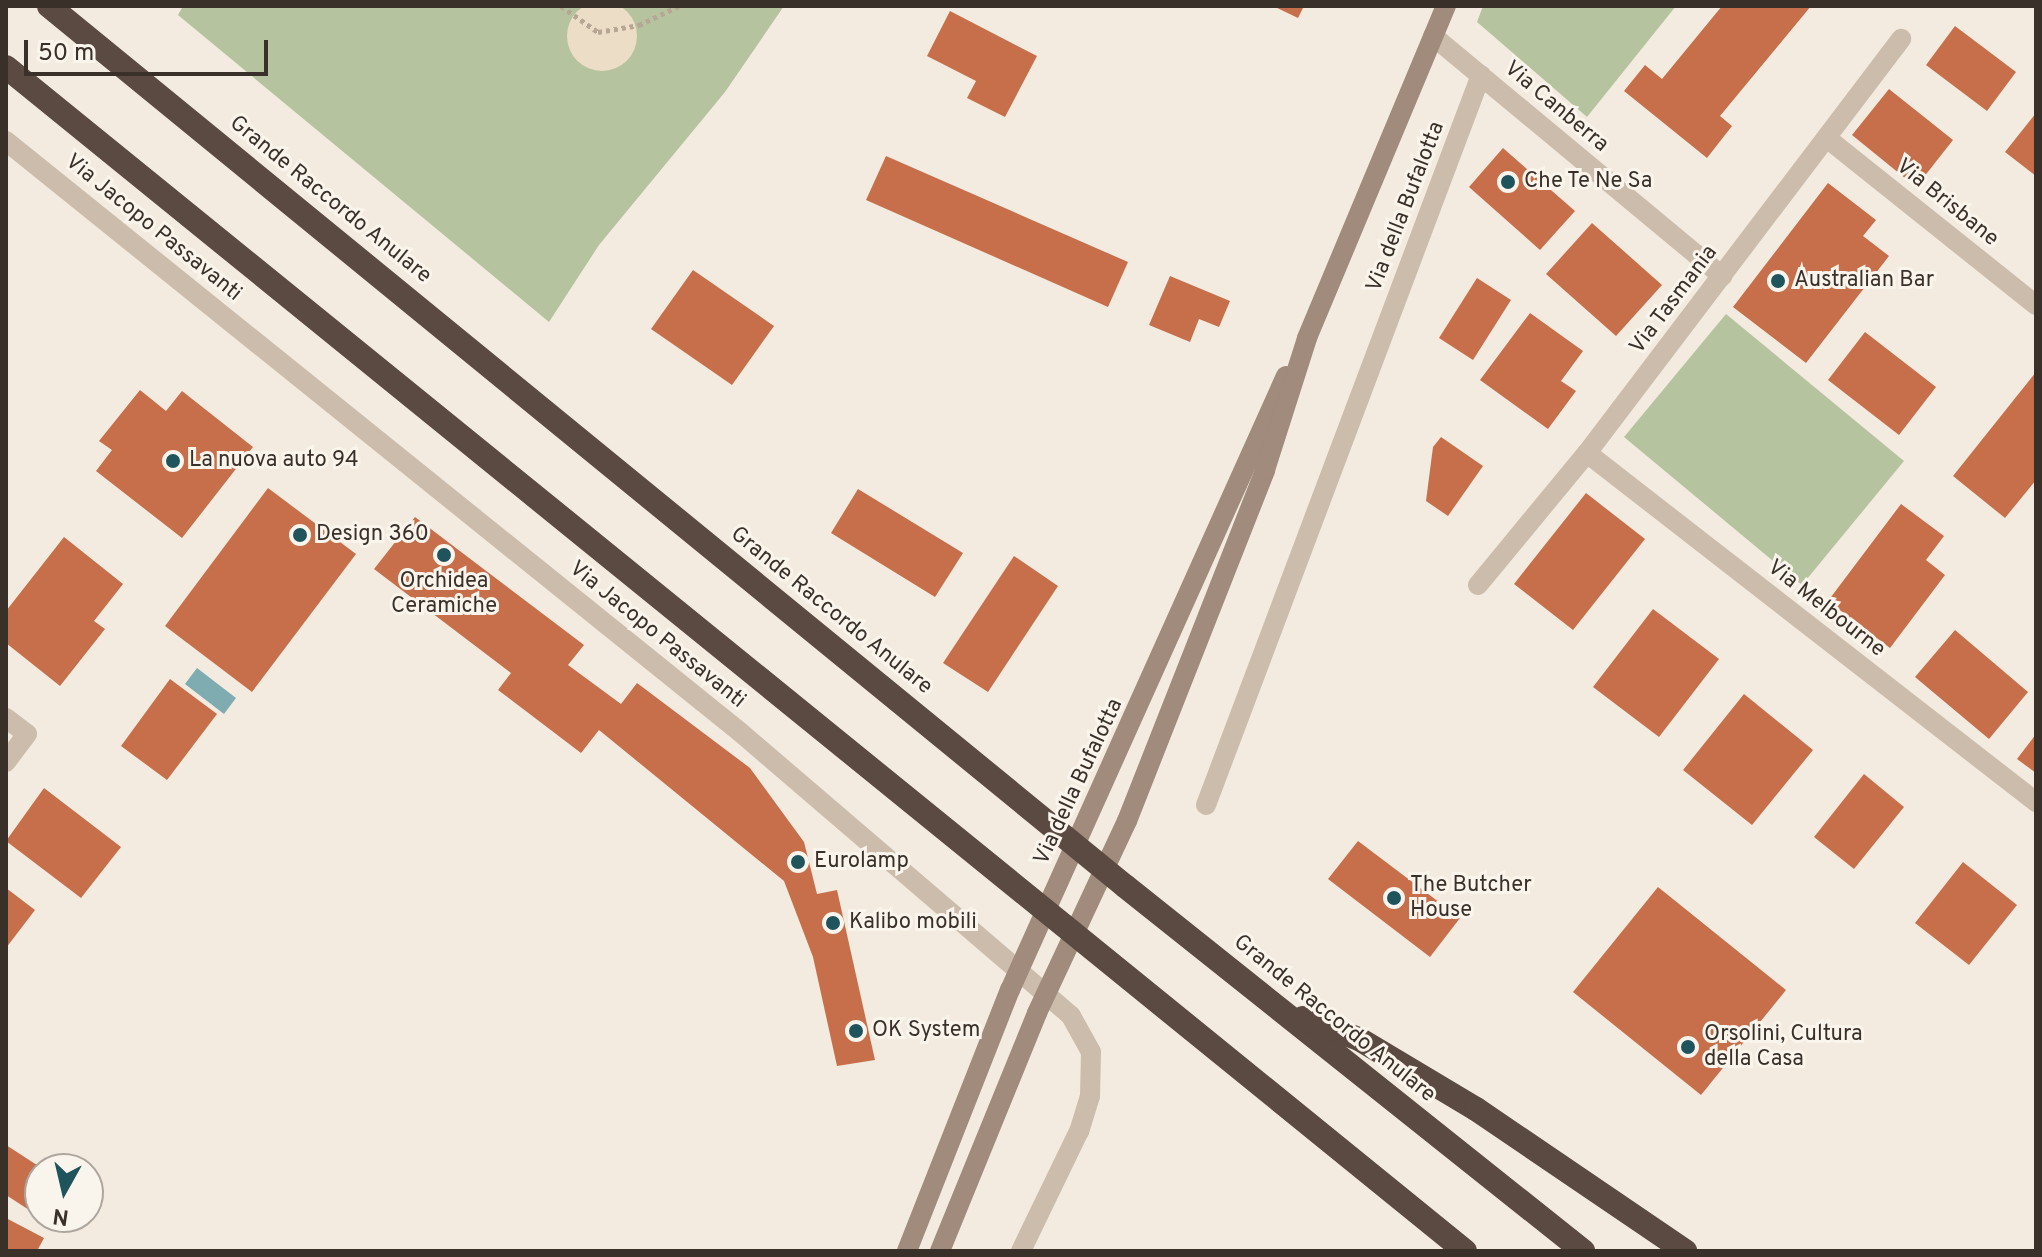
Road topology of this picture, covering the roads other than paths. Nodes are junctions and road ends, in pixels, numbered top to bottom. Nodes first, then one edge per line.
1 (49, 6) edge
2 (1446, 6) edge
3 (1433, 36) junction
4 (1901, 39) dead end
5 (6, 67) edge
6 (1481, 75) junction
7 (1828, 139) junction
8 (6, 141) edge
9 (1722, 276) junction
10 (2036, 305) edge
11 (1307, 338) junction
12 (1587, 453) junction
13 (1478, 585) dead end
14 (6, 718) edge
15 (6, 762) edge
16 (2036, 802) edge
17 (1206, 805) dead end
18 (1280, 1009) junction
19 (907, 1251) edge
20 (940, 1251) edge
21 (1021, 1251) edge
22 (1465, 1251) edge
23 (1583, 1251) edge
24 (1685, 1251) edge

1 - 18 highway, Grande Raccordo Anulare
2 - 3 street, Via della Bufalotta
3 - 6 street, Via Canberra
3 - 11 street, Via della Bufalotta
4 - 7 street, Via Tasmania
5 - 22 highway
6 - 9 street, Via Canberra
6 - 17 street, Via della Bufalotta
7 - 9 street, Via Tasmania
7 - 10 street, Via Brisbane
8 - 21 street, Via Jacopo Passavanti
9 - 12 street, Via Tasmania
11 - 19 street, Via della Bufalotta
11 - 20 street, Via della Bufalotta
12 - 13 street, Via Tasmania
12 - 16 street, Via Melbourne
14 - 15 street
18 - 23 highway, Grande Raccordo Anulare
18 - 24 highway

